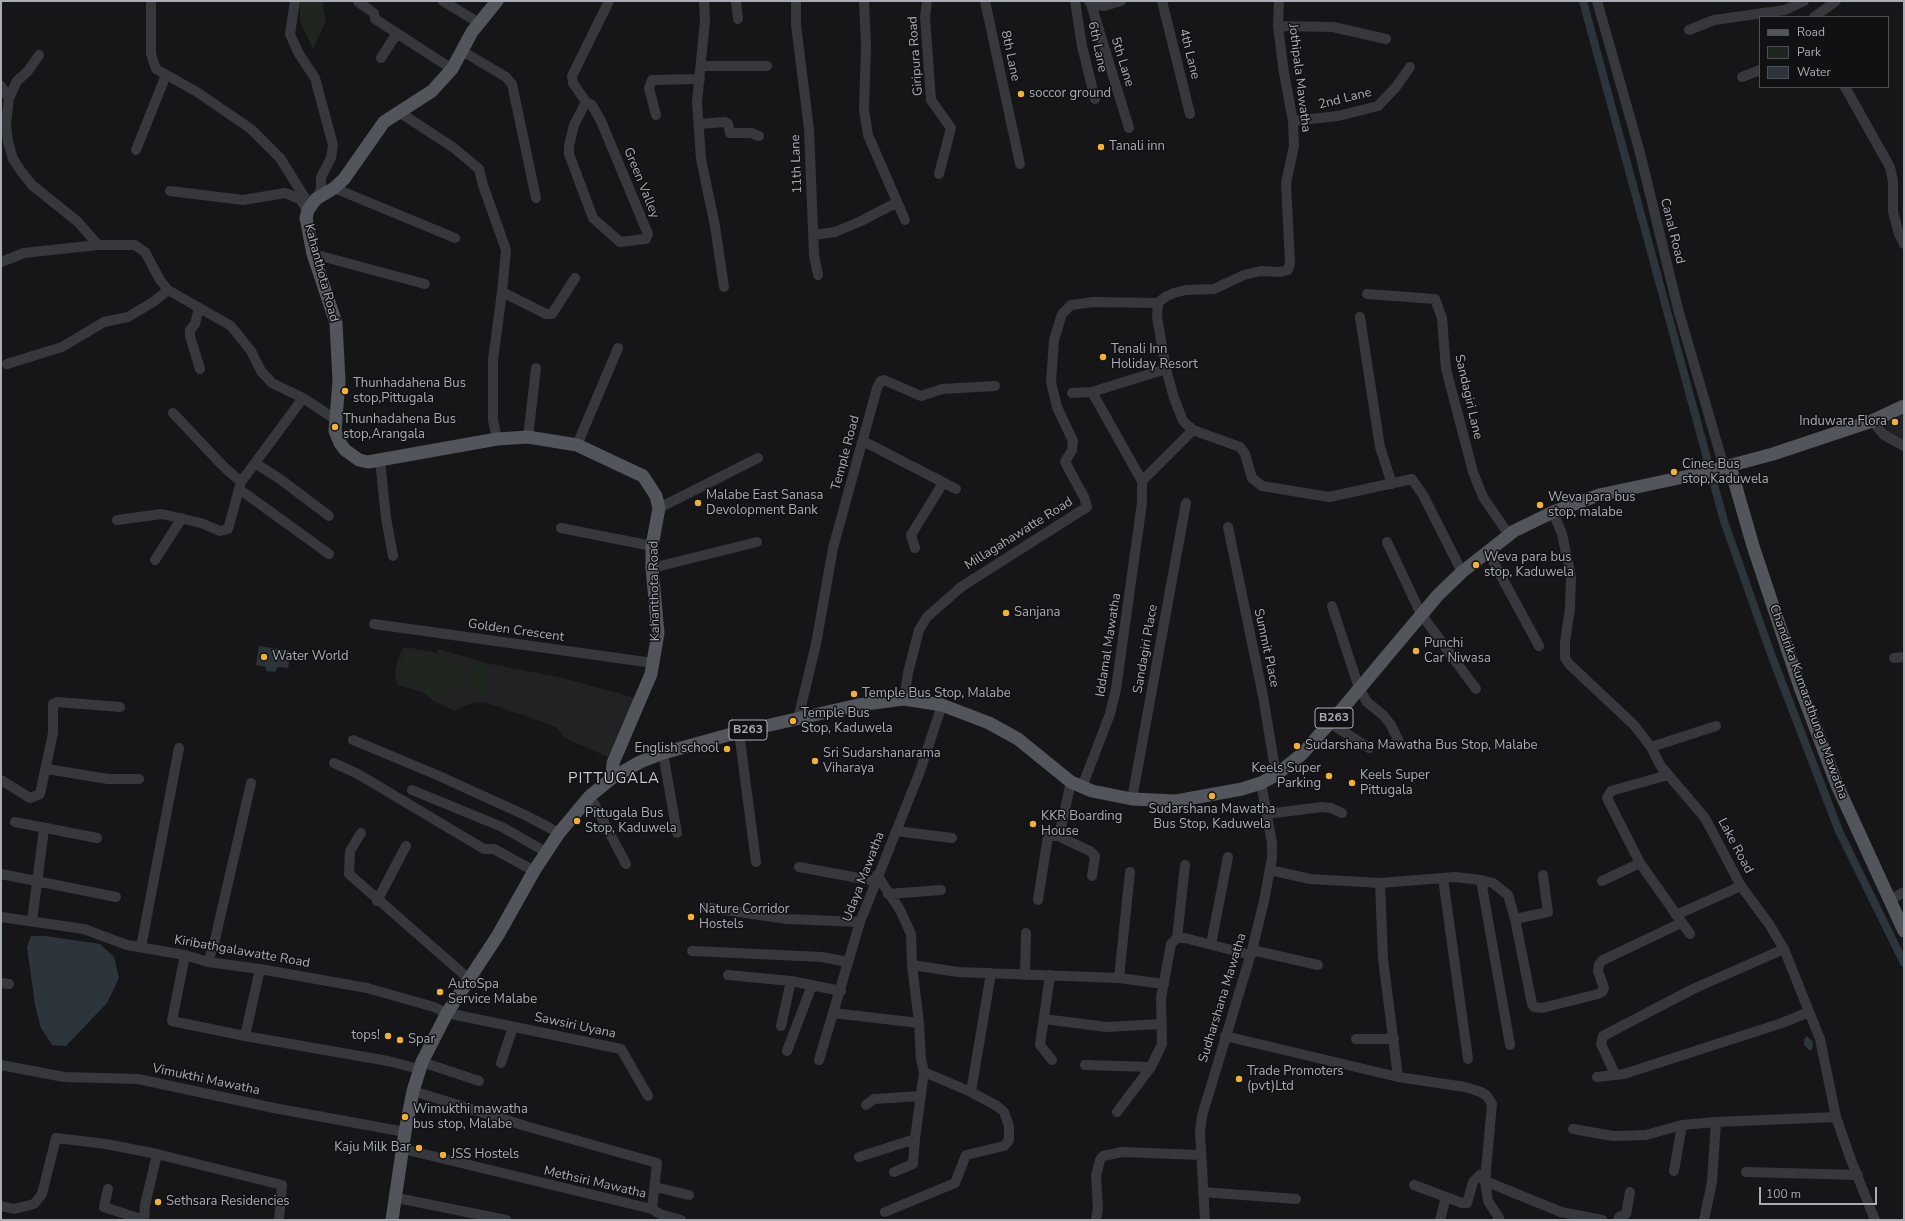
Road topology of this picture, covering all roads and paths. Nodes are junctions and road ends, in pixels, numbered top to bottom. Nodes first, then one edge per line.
1 (151, 1) edge
2 (295, 1) edge
3 (443, 1) edge
4 (497, 1) edge
5 (609, 1) edge
6 (704, 1) edge
7 (736, 1) edge
8 (796, 1) edge
9 (864, 1) edge
10 (927, 1) edge
11 (985, 1) edge
12 (1075, 1) edge
13 (1121, 1) edge
14 (1162, 1) edge
15 (1279, 1) edge
16 (1597, 1) edge
17 (1805, 1) edge
18 (1836, 1) edge
19 (358, 2) dead end
20 (1090, 2) edge
21 (1812, 16) edge
22 (1814, 16) edge
23 (738, 19) dead end
24 (479, 23) junction
25 (1278, 26) junction
26 (1689, 30) dead end
27 (397, 33) junction
28 (1386, 39) dead end
29 (462, 51) junction
30 (39, 55) dead end
31 (381, 58) dead end
32 (701, 66) junction
33 (767, 66) dead end
34 (1410, 67) dead end
35 (452, 69) junction
36 (1759, 70) edge
37 (166, 75) junction
38 (1742, 77) dead end
39 (700, 79) junction
40 (1, 86) edge
41 (1846, 88) edge
42 (1095, 99) dead end
43 (6, 102) edge
44 (586, 102) junction
45 (398, 112) junction
46 (1190, 114) dead end
47 (656, 115) dead end
48 (1293, 121) junction
49 (699, 124) junction
50 (1129, 128) dead end
51 (759, 136) dead end
52 (136, 150) dead end
53 (1020, 164) dead end
54 (938, 174) dead end
55 (334, 188) junction
56 (170, 191) dead end
57 (536, 198) dead end
58 (896, 203) junction
59 (312, 204) junction
60 (905, 220) dead end
61 (812, 235) junction
62 (454, 238) dead end
63 (1904, 244) edge
64 (98, 245) junction
65 (313, 254) junction
66 (1, 262) edge
67 (818, 274) dead end
68 (575, 278) dead end
69 (426, 284) dead end
70 (724, 287) dead end
71 (168, 290) junction
72 (502, 292) junction
73 (1367, 294) dead end
74 (1158, 303) junction
75 (199, 308) junction
76 (1360, 317) dead end
77 (618, 348) dead end
78 (7, 364) dead end
79 (536, 368) dead end
80 (200, 369) dead end
81 (1166, 369) junction
82 (995, 386) dead end
83 (1092, 392) junction
84 (1072, 393) dead end
85 (303, 398) junction
86 (1904, 406) edge
87 (173, 413) dead end
88 (335, 419) junction
89 (1872, 421) junction
90 (1192, 430) junction
91 (528, 438) junction
92 (497, 439) junction
93 (863, 442) junction
94 (577, 445) junction
95 (1904, 446) edge
96 (758, 458) dead end
97 (380, 460) junction
98 (255, 463) junction
99 (1725, 467) junction
100 (1142, 481) junction
101 (943, 483) junction
102 (1392, 484) junction
103 (240, 486) junction
104 (956, 489) dead end
105 (1186, 504) dead end
106 (659, 508) junction
107 (1553, 512) junction
108 (329, 516) dead end
109 (182, 518) junction
110 (117, 520) dead end
111 (1228, 527) dead end
112 (561, 528) dead end
113 (1509, 535) junction
114 (757, 542) dead end
115 (1387, 542) dead end
116 (652, 546) junction
117 (915, 548) dead end
118 (1488, 552) junction
119 (329, 554) dead end
120 (393, 556) dead end
121 (155, 560) dead end
122 (652, 568) junction
123 (1462, 572) junction
124 (1332, 606) dead end
125 (1421, 614) junction
126 (374, 624) dead end
127 (1539, 646) dead end
128 (653, 664) junction
129 (1359, 688) junction
130 (1476, 689) dead end
131 (904, 699) junction
132 (942, 706) junction
133 (120, 707) dead end
134 (798, 719) junction
135 (1330, 723) junction
136 (1716, 726) dead end
137 (740, 732) junction
138 (353, 740) dead end
139 (1399, 742) dead end
140 (179, 748) dead end
141 (1369, 748) dead end
142 (1651, 748) junction
143 (662, 753) junction
144 (334, 763) dead end
145 (46, 769) junction
146 (1276, 775) junction
147 (1668, 775) junction
148 (612, 778) junction
149 (139, 779) dead end
150 (1, 780) edge
151 (251, 783) dead end
152 (1261, 783) junction
153 (1077, 785) junction
154 (412, 790) dead end
155 (590, 796) junction
156 (1132, 799) junction
157 (1342, 813) dead end
158 (1267, 814) junction
159 (15, 822) dead end
160 (44, 829) junction
161 (896, 830) junction
162 (361, 833) dead end
163 (559, 833) junction
164 (677, 833) dead end
165 (1059, 836) junction
166 (98, 838) dead end
167 (952, 838) dead end
168 (406, 846) dead end
169 (546, 852) junction
170 (1228, 857) dead end
171 (756, 862) dead end
172 (1640, 863) junction
173 (626, 864) dead end
174 (1185, 865) dead end
175 (799, 867) dead end
176 (1270, 870) junction
177 (534, 871) junction
178 (1130, 872) dead end
179 (1, 874) edge
180 (1543, 875) dead end
181 (1092, 876) dead end
182 (876, 878) junction
183 (1443, 878) junction
184 (1481, 880) junction
185 (36, 881) junction
186 (1602, 881) dead end
187 (1380, 883) junction
188 (1741, 886) junction
189 (941, 890) dead end
190 (1904, 892) edge
191 (888, 894) junction
192 (116, 897) dead end
193 (1038, 900) dead end
194 (1890, 900) junction
195 (377, 901) junction
196 (704, 907) dead end
197 (1, 917) edge
198 (1515, 919) junction
199 (1678, 919) junction
200 (32, 921) junction
201 (860, 922) junction
202 (1904, 931) edge
203 (1026, 933) dead end
204 (1690, 934) dead end
205 (1177, 938) junction
206 (1211, 944) junction
207 (141, 947) junction
208 (1784, 948) junction
209 (692, 951) dead end
210 (1252, 952) junction
211 (185, 955) junction
212 (208, 962) junction
213 (848, 962) junction
214 (912, 965) junction
215 (1318, 965) dead end
216 (260, 969) junction
217 (991, 974) junction
218 (728, 975) dead end
219 (1025, 975) junction
220 (1050, 976) junction
221 (1119, 978) junction
222 (469, 979) junction
223 (791, 981) junction
224 (1164, 984) junction
225 (812, 985) junction
226 (841, 991) junction
227 (1809, 1012) junction
228 (447, 1013) junction
229 (833, 1013) junction
230 (1044, 1019) junction
231 (919, 1023) junction
232 (1161, 1024) junction
233 (781, 1026) dead end
234 (514, 1027) junction
235 (245, 1036) junction
236 (1226, 1036) junction
237 (1356, 1039) dead end
238 (1394, 1039) junction
239 (1510, 1045) dead end
240 (787, 1051) dead end
241 (1468, 1059) dead end
242 (819, 1060) dead end
243 (1052, 1060) dead end
244 (501, 1063) dead end
245 (1, 1065) edge
246 (1085, 1065) dead end
247 (421, 1066) junction
248 (1151, 1067) junction
249 (924, 1072) junction
250 (1615, 1074) junction
251 (1398, 1077) junction
252 (1597, 1077) dead end
253 (479, 1081) dead end
254 (413, 1091) junction
255 (971, 1092) junction
256 (648, 1096) dead end
257 (920, 1096) junction
258 (866, 1104) dead end
259 (1117, 1112) dead end
260 (1836, 1117) junction
261 (1716, 1122) junction
262 (1682, 1125) junction
263 (1573, 1129) dead end
264 (405, 1132) junction
265 (915, 1139) junction
266 (403, 1149) junction
267 (157, 1154) junction
268 (1201, 1155) junction
269 (860, 1157) dead end
270 (1674, 1171) dead end
271 (894, 1172) dead end
272 (1746, 1172) dead end
273 (1858, 1175) junction
274 (1485, 1177) junction
275 (1414, 1185) dead end
276 (655, 1187) junction
277 (108, 1189) dead end
278 (1203, 1192) junction
279 (1630, 1192) dead end
280 (689, 1195) dead end
281 (1446, 1197) junction
282 (396, 1198) junction
283 (1296, 1199) dead end
284 (1, 1206) edge
285 (652, 1210) junction
286 (885, 1212) dead end
287 (1499, 1218) dead end
288 (144, 1220) edge
289 (279, 1220) edge
290 (392, 1220) edge
291 (506, 1220) edge
292 (681, 1220) edge
293 (1096, 1220) edge
294 (1205, 1220) edge
295 (1440, 1220) edge
296 (1602, 1220) edge
297 (1618, 1220) edge
298 (1704, 1220) edge
299 (1875, 1220) edge

1 - 37 street
2 - 59 street
3 - 24 street
4 - 24 main road
5 - 44 street, Green Valley
6 - 32 street
7 - 23 street
8 - 61 street, 11th Lane
9 - 58 street
10 - 54 street, Giripura Road
11 - 53 street, 8th Lane
12 - 42 street, 6th Lane
13 - 20 street
14 - 46 street, 4th Lane
15 - 25 street, Jothipala Mawatha
16 - 99 street, Canal Road
17 - 21 street
17 - 26 street
18 - 22 street
19 - 27 street
20 - 50 street, 5th Lane
24 - 29 main road
25 - 28 street
25 - 48 street, Jothipala Mawatha
27 - 31 street
27 - 35 street
29 - 35 main road
29 - 57 street
30 - 43 street
32 - 33 street
32 - 39 street
34 - 48 street, 2nd Lane
35 - 45 main road
36 - 38 street
37 - 52 street
37 - 59 street
39 - 47 street
39 - 49 street
40 - 43 street
41 - 63 street
43 - 64 street
44 - 44 street, Green Valley
45 - 55 main road
45 - 72 street
48 - 74 street, Jothipala Mawatha
49 - 51 street
49 - 70 street
55 - 59 main road
55 - 62 street
56 - 59 street
58 - 60 street
58 - 61 street
59 - 65 main road, Kahanthota Road
61 - 67 street, 11th Lane
64 - 66 street
64 - 71 street
65 - 69 street
65 - 88 main road, Kahanthota Road
68 - 72 street
71 - 75 street
71 - 78 street
72 - 92 street
73 - 113 street, Sandagiri Lane
74 - 81 street
74 - 131 street, Millagahawatte Road
75 - 80 street
75 - 85 street
76 - 102 street
77 - 94 street
79 - 91 street
81 - 83 street
81 - 90 street
82 - 93 street, Temple Road
83 - 84 street
83 - 100 street
85 - 88 street
85 - 98 street
86 - 89 main road, B263
87 - 103 street
88 - 97 main road, Kahanthota Road
89 - 95 street
89 - 99 main road, B263
90 - 100 street
90 - 102 street
91 - 92 main road, Kahanthota Road
91 - 94 main road, Kahanthota Road
92 - 97 main road, Kahanthota Road
93 - 101 street
93 - 134 street, Temple Road
94 - 106 main road, Kahanthota Road
96 - 106 street
97 - 120 street
98 - 103 street
98 - 108 street
99 - 107 main road, B263
99 - 194 main road, Chandrika Kumarathunga Mawatha
100 - 153 street, Iddamal Mawatha
101 - 104 street
101 - 117 street
102 - 123 street
103 - 109 street
103 - 119 street
105 - 156 street, Sandagiri Place
106 - 116 main road, Kahanthota Road
107 - 113 main road, B263
107 - 142 street, Lake Road
109 - 110 street
109 - 121 street
111 - 146 street, Summit Place
112 - 116 street
113 - 118 main road, B263
114 - 122 street
115 - 125 street
116 - 122 main road, Kahanthota Road
118 - 123 main road, B263
118 - 127 street
122 - 128 main road, Kahanthota Road
123 - 125 main road, B263
124 - 129 street
125 - 129 main road, B263
125 - 130 street
126 - 128 street, Golden Crescent
128 - 148 main road, Kahanthota Road
129 - 135 main road, B263
129 - 139 street
131 - 132 main road, B263
131 - 134 main road, B263
132 - 153 main road, B263
132 - 161 street, Udaya Mawatha
133 - 145 street
134 - 137 main road, B263
135 - 141 street
135 - 146 main road, B263
136 - 142 street
137 - 143 main road, B263
137 - 171 street
138 - 163 street
140 - 207 street
142 - 147 street, Lake Road
143 - 148 main road, B263
143 - 164 street
144 - 177 street
145 - 149 street
145 - 150 street
146 - 152 main road, B263
147 - 172 street
147 - 188 street, Lake Road
148 - 155 main road, B263
151 - 212 street
152 - 156 main road, B263
152 - 158 street, Sudharshana Mawatha
153 - 156 main road, B263
153 - 165 street, Iddamal Mawatha
154 - 169 street
155 - 163 main road, B263
155 - 173 street
157 - 158 street
158 - 176 street, Sudharshana Mawatha
159 - 160 street
160 - 166 street
160 - 185 street
161 - 167 street
161 - 182 street, Udaya Mawatha
162 - 195 street
163 - 169 main road, B263
165 - 181 street
165 - 193 street
168 - 195 street
169 - 177 main road, B263
170 - 206 street
172 - 186 street
172 - 199 street
174 - 205 street
175 - 182 street
176 - 187 street
176 - 210 street, Sudharshana Mawatha
177 - 222 main road, B263
178 - 221 street
179 - 185 street
180 - 198 street
182 - 191 street
182 - 201 street, Udaya Mawatha
183 - 184 street
183 - 187 street
183 - 241 street
184 - 198 street
184 - 239 street
185 - 192 street
185 - 200 street
187 - 238 street
188 - 199 street
188 - 208 street, Lake Road
189 - 191 street
190 - 194 street
191 - 214 street
194 - 202 main road, Chandrika Kumarathunga Mawatha
195 - 222 street
196 - 201 street
197 - 200 street, Kiribathgalawatte Road
198 - 199 street
199 - 204 street
200 - 207 street, Kiribathgalawatte Road
201 - 213 street, Udaya Mawatha
203 - 219 street
205 - 206 street
205 - 224 street
206 - 210 street
207 - 211 street, Kiribathgalawatte Road
208 - 227 street, Lake Road
208 - 250 street
209 - 213 street
210 - 215 street
210 - 236 street, Sudharshana Mawatha
211 - 212 street, Kiribathgalawatte Road
211 - 235 street
212 - 216 street, Kiribathgalawatte Road
213 - 226 street, Udaya Mawatha
214 - 217 street
214 - 231 street
216 - 228 street, Kiribathgalawatte Road
216 - 235 street
217 - 219 street
217 - 255 street
218 - 223 street
219 - 220 street
220 - 221 street
220 - 230 street
221 - 224 street
222 - 228 main road, B263
223 - 225 street
223 - 233 street
224 - 232 street
225 - 226 street
225 - 240 street
226 - 229 street, Udaya Mawatha
227 - 250 street
227 - 260 street, Lake Road
228 - 234 street, Sawsiri Uyana
228 - 247 main road, B263
229 - 231 street
229 - 242 street, Udaya Mawatha
230 - 232 street
230 - 243 street
231 - 249 street
232 - 248 street
234 - 244 street
234 - 256 street, Sawsiri Uyana
235 - 247 street
236 - 251 street
236 - 268 street, Sudharshana Mawatha
237 - 238 street
238 - 251 street
245 - 264 street, Vimukthi Mawatha
246 - 248 street
247 - 253 street
247 - 254 main road, B263
248 - 259 street
249 - 255 street
249 - 257 street
250 - 252 street
251 - 274 street
254 - 264 main road, B263
254 - 276 street, Methsiri Mawatha
255 - 286 street
257 - 258 street
257 - 265 street
260 - 261 street
260 - 273 street, Lake Road
261 - 262 street
261 - 298 street
262 - 263 street
262 - 270 street
264 - 266 main road, B263
265 - 269 street
265 - 271 street
266 - 282 main road, B263
266 - 285 street, Methsiri Mawatha
267 - 284 street
267 - 288 street
267 - 289 street
268 - 278 street, Sudharshana Mawatha
268 - 293 street
272 - 273 street
273 - 299 street, Lake Road
274 - 281 street
274 - 287 street
274 - 296 street
275 - 281 street
276 - 280 street
276 - 285 street, Methsiri Mawatha
277 - 288 street
278 - 283 street
278 - 294 street, Sudharshana Mawatha
279 - 297 street
281 - 295 street
282 - 290 main road, B263
282 - 291 street
285 - 292 street

